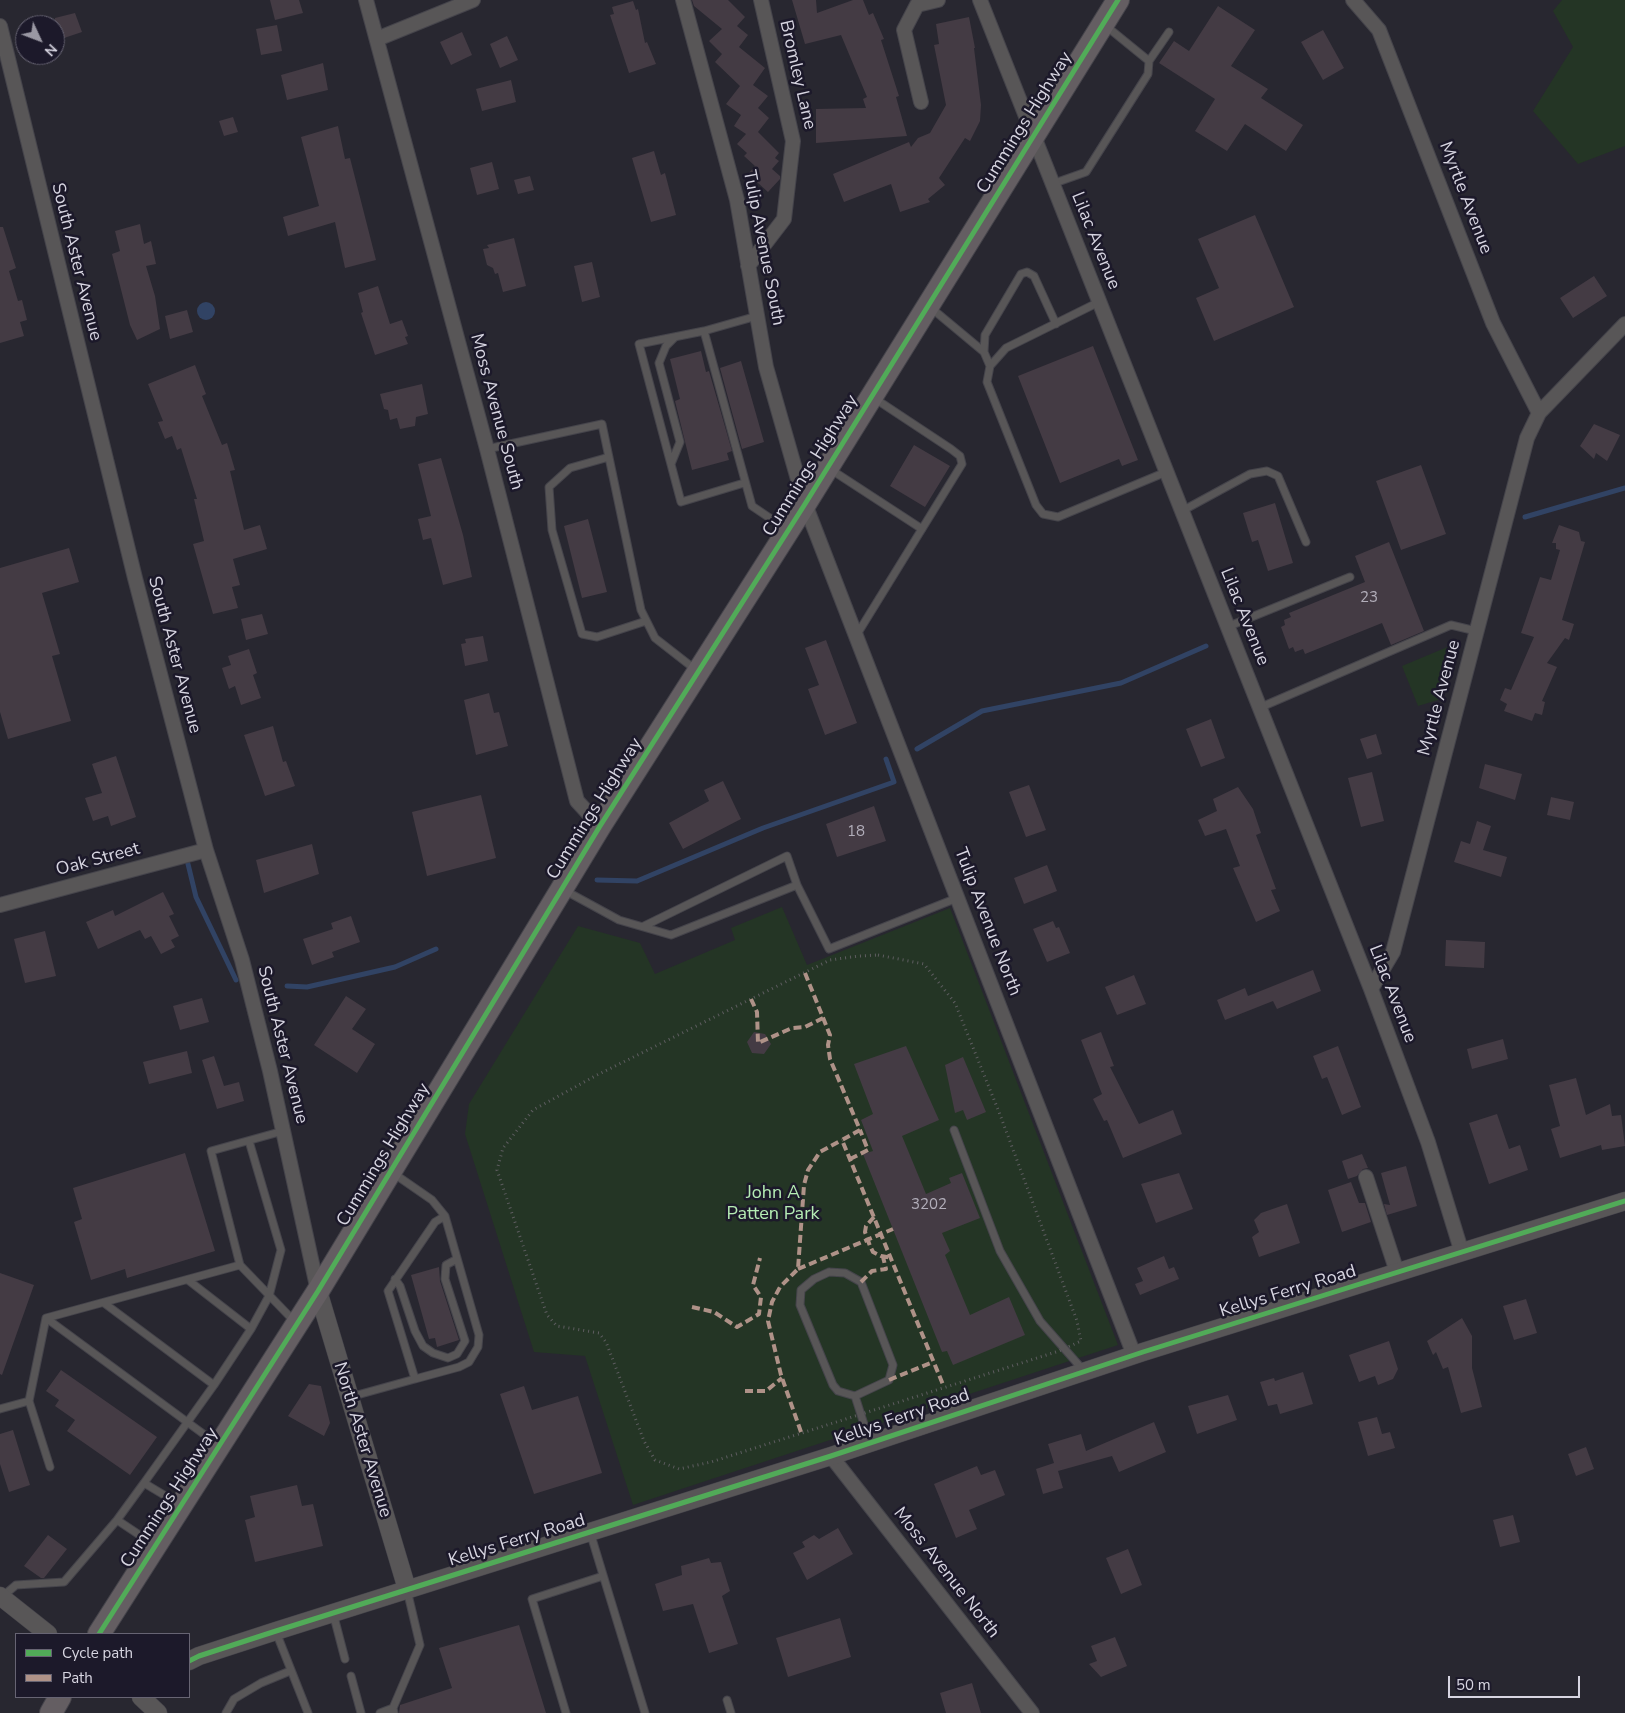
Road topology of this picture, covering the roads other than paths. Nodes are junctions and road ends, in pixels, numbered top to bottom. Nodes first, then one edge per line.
1 (366, 0) edge
2 (473, 0) edge
3 (683, 0) edge
4 (761, 0) edge
5 (938, 0) edge
6 (980, 0) edge
7 (1118, 0) edge
8 (1353, 0) edge
9 (1103, 24) junction
10 (0, 26) edge
11 (1169, 32) dead end
12 (377, 39) junction
13 (1149, 61) junction
14 (921, 102) dead end
15 (1033, 136) junction
16 (1052, 184) junction
17 (748, 266) junction
18 (1099, 302) junction
19 (928, 305) junction
20 (757, 316) junction
21 (1056, 324) junction
22 (1625, 324) edge
23 (704, 331) junction
24 (676, 337) junction
25 (984, 352) junction
26 (990, 366) junction
27 (871, 396) junction
28 (1539, 413) junction
29 (486, 449) junction
30 (609, 457) junction
31 (671, 464) junction
32 (827, 467) junction
33 (1166, 472) junction
34 (744, 483) junction
35 (805, 504) junction
36 (1182, 511) junction
37 (922, 529) junction
38 (788, 530) junction
39 (1306, 542) dead end
40 (1350, 577) dead end
41 (646, 621) junction
42 (1227, 627) junction
43 (1476, 631) junction
44 (856, 636) junction
45 (698, 671) junction
46 (1259, 708) junction
47 (600, 826) junction
48 (206, 850) junction
49 (797, 885) junction
50 (562, 889) junction
51 (957, 898) junction
52 (0, 905) edge
53 (644, 926) junction
54 (1371, 989) junction
55 (954, 1130) dead end
56 (283, 1131) junction
57 (249, 1140) junction
58 (390, 1171) junction
59 (1366, 1177) dead end
60 (1625, 1201) edge
61 (445, 1216) junction
62 (1462, 1253) junction
63 (457, 1259) junction
64 (240, 1265) junction
65 (1397, 1272) junction
66 (188, 1280) junction
67 (393, 1282) junction
68 (318, 1291) junction
69 (269, 1296) junction
70 (104, 1303) junction
71 (46, 1318) junction
72 (297, 1324) junction
73 (251, 1329) junction
74 (1134, 1355) junction
75 (1085, 1371) junction
76 (416, 1379) junction
77 (214, 1385) junction
78 (855, 1396) junction
79 (350, 1397) junction
80 (30, 1401) junction
81 (0, 1409) edge
82 (189, 1423) junction
83 (870, 1443) junction
84 (219, 1446) junction
85 (831, 1456) junction
86 (50, 1468) dead end
87 (144, 1483) junction
88 (181, 1506) junction
89 (117, 1520) junction
90 (590, 1532) junction
91 (156, 1545) junction
92 (603, 1576) junction
93 (407, 1590) junction
94 (1, 1597) edge
95 (333, 1613) junction
96 (276, 1631) junction
97 (47, 1633) edge
98 (100, 1633) edge
99 (345, 1658) dead end
100 (190, 1661) edge
101 (290, 1671) junction
102 (351, 1676) dead end
103 (59, 1698) edge
104 (143, 1698) edge
105 (727, 1700) dead end
106 (159, 1706) edge
107 (394, 1710) edge
108 (51, 1713) edge
109 (226, 1713) edge
110 (308, 1713) edge
111 (361, 1713) edge
112 (380, 1713) edge
113 (566, 1713) edge
114 (645, 1713) edge
115 (731, 1713) edge
116 (1032, 1713) edge

1 - 12 street, Moss Avenue South
2 - 12 street
3 - 17 street, Tulip Avenue South
4 - 17 street, Bromley Lane
5 - 14 street
6 - 15 street, Lilac Avenue
7 - 9 main road, Cummings Highway
8 - 28 street, Myrtle Avenue
9 - 13 lane
9 - 15 main road, Cummings Highway
10 - 48 street, South Aster Avenue
11 - 13 lane
12 - 29 street, Moss Avenue South
13 - 16 lane
15 - 16 street, Lilac Avenue
15 - 19 main road, Cummings Highway
16 - 18 street, Lilac Avenue
17 - 20 street, Tulip Avenue South
18 - 21 lane
18 - 33 street, Lilac Avenue
19 - 25 lane
19 - 27 main road, Cummings Highway
20 - 23 lane
20 - 35 street, Tulip Avenue South
21 - 25 lane
21 - 26 lane
22 - 28 street, Myrtle Avenue
23 - 24 lane
23 - 34 lane
24 - 31 lane
24 - 31 lane
25 - 26 lane
26 - 33 lane
27 - 32 main road, Cummings Highway
27 - 37 lane
28 - 43 street, Myrtle Avenue
29 - 30 lane
29 - 47 street, Moss Avenue South
30 - 41 lane
30 - 41 lane
31 - 34 lane
32 - 35 main road, Cummings Highway
32 - 37 lane
33 - 36 street, Lilac Avenue
34 - 38 lane
35 - 38 main road, Cummings Highway
35 - 44 street, Tulip Avenue North
36 - 39 lane
36 - 42 street, Lilac Avenue
37 - 44 lane
38 - 45 main road, Cummings Highway
40 - 42 lane
41 - 45 lane
42 - 46 street, Lilac Avenue
43 - 46 lane
43 - 54 street, Myrtle Avenue
44 - 51 street, Tulip Avenue North
45 - 47 main road, Cummings Highway
46 - 54 street, Lilac Avenue
47 - 50 main road, Cummings Highway
48 - 52 street, Oak Street
48 - 56 street, South Aster Avenue
49 - 51 lane
49 - 53 lane
49 - 53 lane
50 - 53 lane
50 - 58 main road, Cummings Highway
51 - 74 street, Tulip Avenue North
54 - 62 street, Lilac Avenue
55 - 75 lane
56 - 57 lane
56 - 68 street, South Aster Avenue
57 - 64 lane
57 - 69 lane
58 - 61 lane
58 - 68 main road, Cummings Highway
59 - 65 street
60 - 62 street, Kellys Ferry Road
61 - 63 lane
61 - 67 lane
62 - 65 street, Kellys Ferry Road
63 - 67 lane
63 - 76 lane
64 - 66 lane
64 - 69 lane
65 - 74 street, Kellys Ferry Road
66 - 70 lane
66 - 73 lane
67 - 76 lane
68 - 72 main road, Cummings Highway
68 - 79 street, North Aster Avenue
69 - 72 lane
69 - 73 lane
70 - 71 lane
70 - 77 lane
71 - 80 lane
71 - 82 lane
72 - 84 main road, Cummings Highway
73 - 77 lane
74 - 75 street, Kellys Ferry Road
75 - 83 street, Kellys Ferry Road
76 - 79 lane
77 - 82 lane
78 - 78 lane
78 - 83 lane
79 - 93 street, North Aster Avenue
80 - 81 lane
80 - 86 lane
82 - 84 lane
82 - 87 lane
83 - 85 street, Kellys Ferry Road
84 - 88 main road, Cummings Highway
85 - 90 street, Kellys Ferry Road
85 - 116 street, Moss Avenue North
87 - 88 lane
87 - 89 lane
88 - 91 main road, Cummings Highway
89 - 91 lane
89 - 94 lane
90 - 92 lane
90 - 93 street, Kellys Ferry Road
91 - 98 main road, Cummings Highway
92 - 113 lane
92 - 114 lane
93 - 95 street, Kellys Ferry Road
93 - 107 lane
94 - 97 street
95 - 96 street, Kellys Ferry Road
95 - 99 lane
96 - 100 street, Kellys Ferry Road
96 - 101 lane
101 - 109 lane
101 - 110 lane
102 - 111 lane
103 - 108 main road
104 - 106 street
105 - 115 lane
107 - 112 lane

